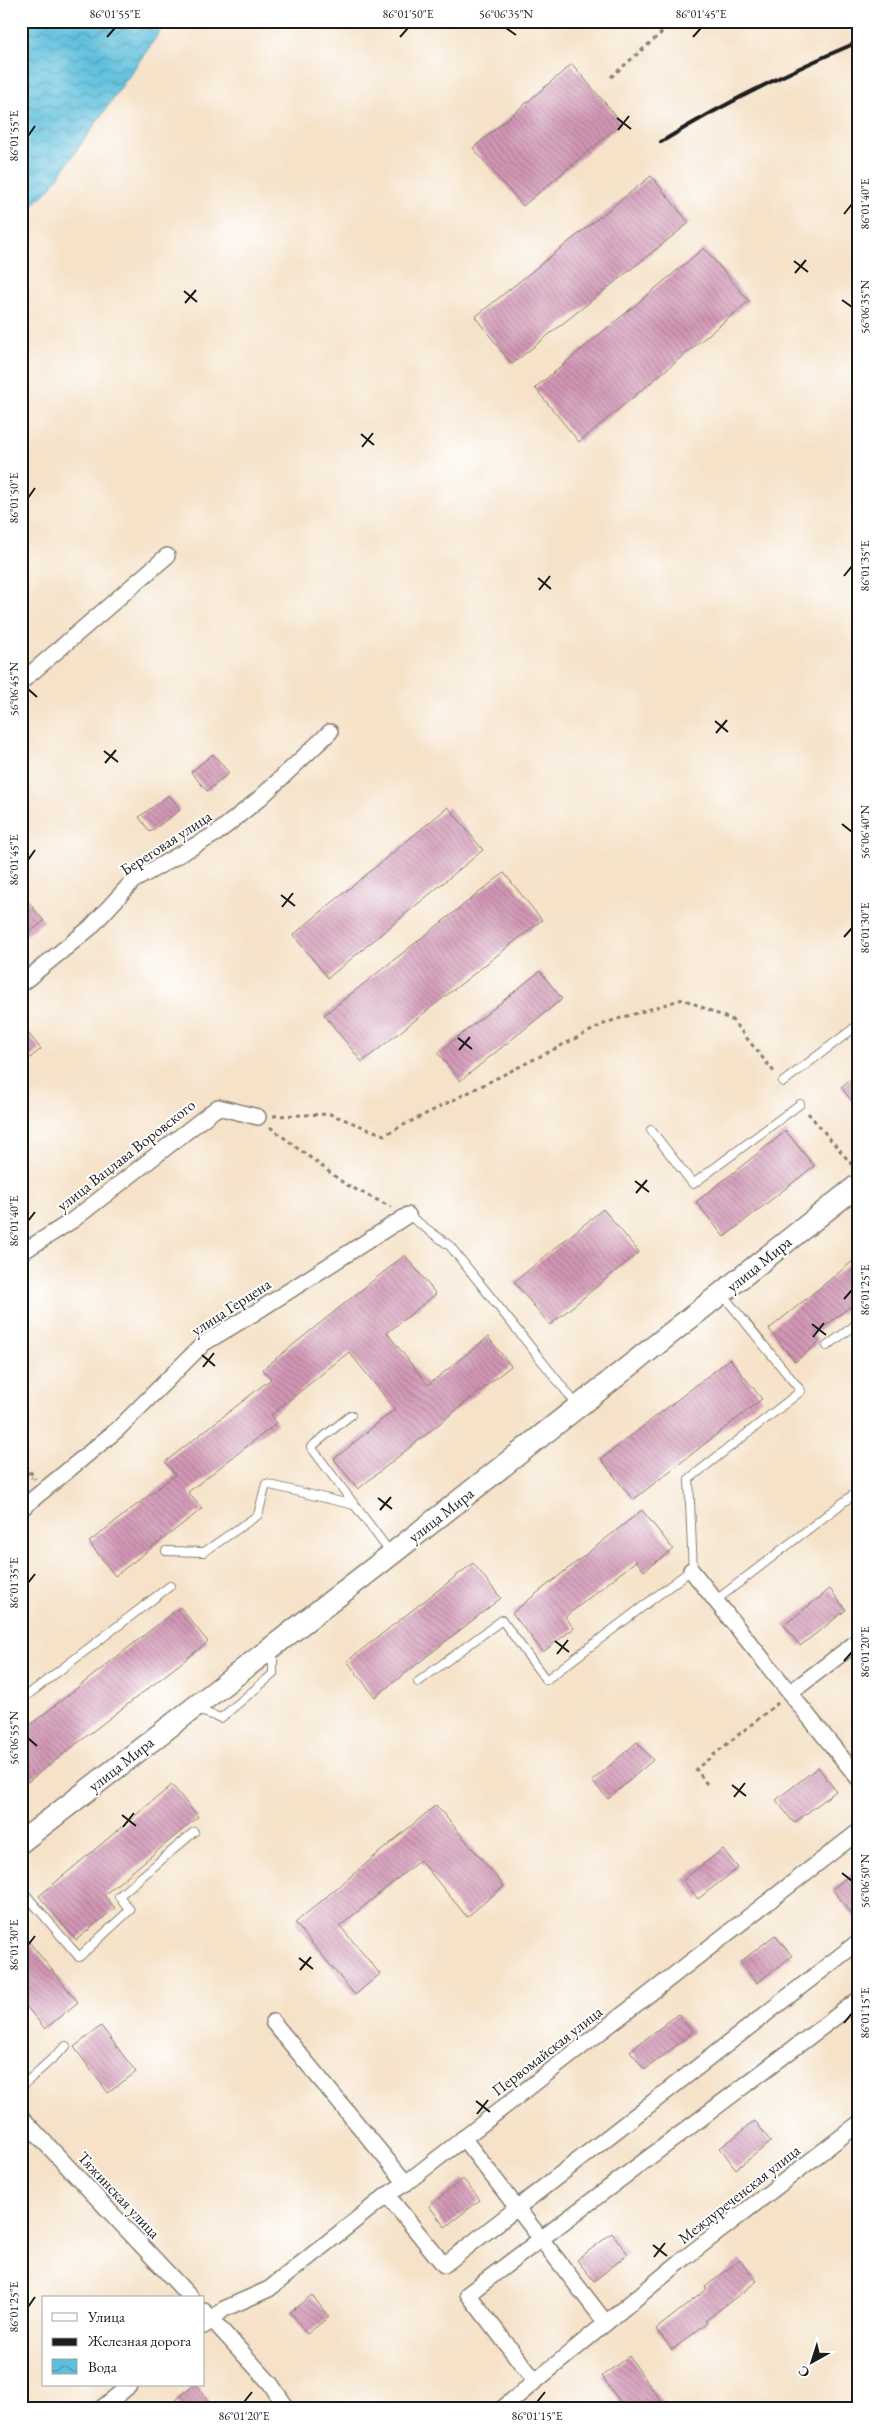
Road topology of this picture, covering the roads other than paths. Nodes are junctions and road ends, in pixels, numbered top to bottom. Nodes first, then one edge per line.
1 (168, 556) dead end
2 (21, 682) edge
3 (330, 732) dead end
4 (21, 984) edge
5 (858, 1025) edge
6 (783, 1082) road end
7 (800, 1104) road end
8 (258, 1117) road end
9 (651, 1130) dead end
10 (858, 1185) edge
11 (408, 1215) joint
12 (21, 1253) edge
13 (722, 1293) junction
14 (858, 1323) edge
15 (826, 1346) dead end
16 (578, 1407) junction
17 (351, 1415) dead end
18 (858, 1491) edge
19 (354, 1505) junction
20 (21, 1509) edge
21 (166, 1551) dead end
22 (391, 1554) junction
23 (692, 1572) junction
24 (170, 1586) dead end
25 (715, 1601) junction
26 (858, 1641) edge
27 (418, 1682) dead end
28 (790, 1693) junction
29 (21, 1700) edge
30 (858, 1778) edge
31 (194, 1832) dead end
32 (858, 1832) edge
33 (22, 1840) edge
34 (21, 1889) edge
35 (858, 1942) edge
36 (858, 2000) edge
37 (273, 2022) dead end
38 (66, 2046) dead end
39 (21, 2087) edge
40 (21, 2117) edge
41 (858, 2124) edge
42 (463, 2138) junction
43 (406, 2183) junction
44 (387, 2195) junction
45 (517, 2208) junction
46 (541, 2239) junction
47 (189, 2296) edge
48 (206, 2319) edge
49 (606, 2323) junction
50 (535, 2381) junction
51 (129, 2386) edge
52 (102, 2408) edge
53 (287, 2408) edge
54 (503, 2408) edge

1 - 2 street
3 - 4 street, Береговая улица
5 - 6 lane
7 - 9 lane
8 - 12 street, улица Вацлава Воровского
10 - 13 main road, улица Мира
11 - 16 lane
11 - 20 street, улица Герцена
13 - 16 main road, улица Мира
13 - 23 lane
14 - 15 lane
16 - 22 main road, улица Мира
17 - 19 lane
18 - 25 lane
19 - 21 lane
19 - 22 lane
22 - 33 main road, улица Мира
23 - 25 street
23 - 27 lane
24 - 29 lane
25 - 28 street
26 - 28 street
28 - 30 street
31 - 34 lane
32 - 42 street, Первомайская улица
35 - 45 street
36 - 46 street
37 - 43 street
38 - 39 lane
40 - 47 street, Тяжинская улица
41 - 49 street, Междуреченская улица
42 - 43 street, Первомайская улица
42 - 45 street
43 - 44 street, Первомайская улица
44 - 45 street
44 - 48 street, Первомайская улица
45 - 46 street
46 - 49 street
46 - 50 street
48 - 53 street
49 - 50 street, Междуреченская улица
50 - 54 street, Междуреченская улица
51 - 52 street

